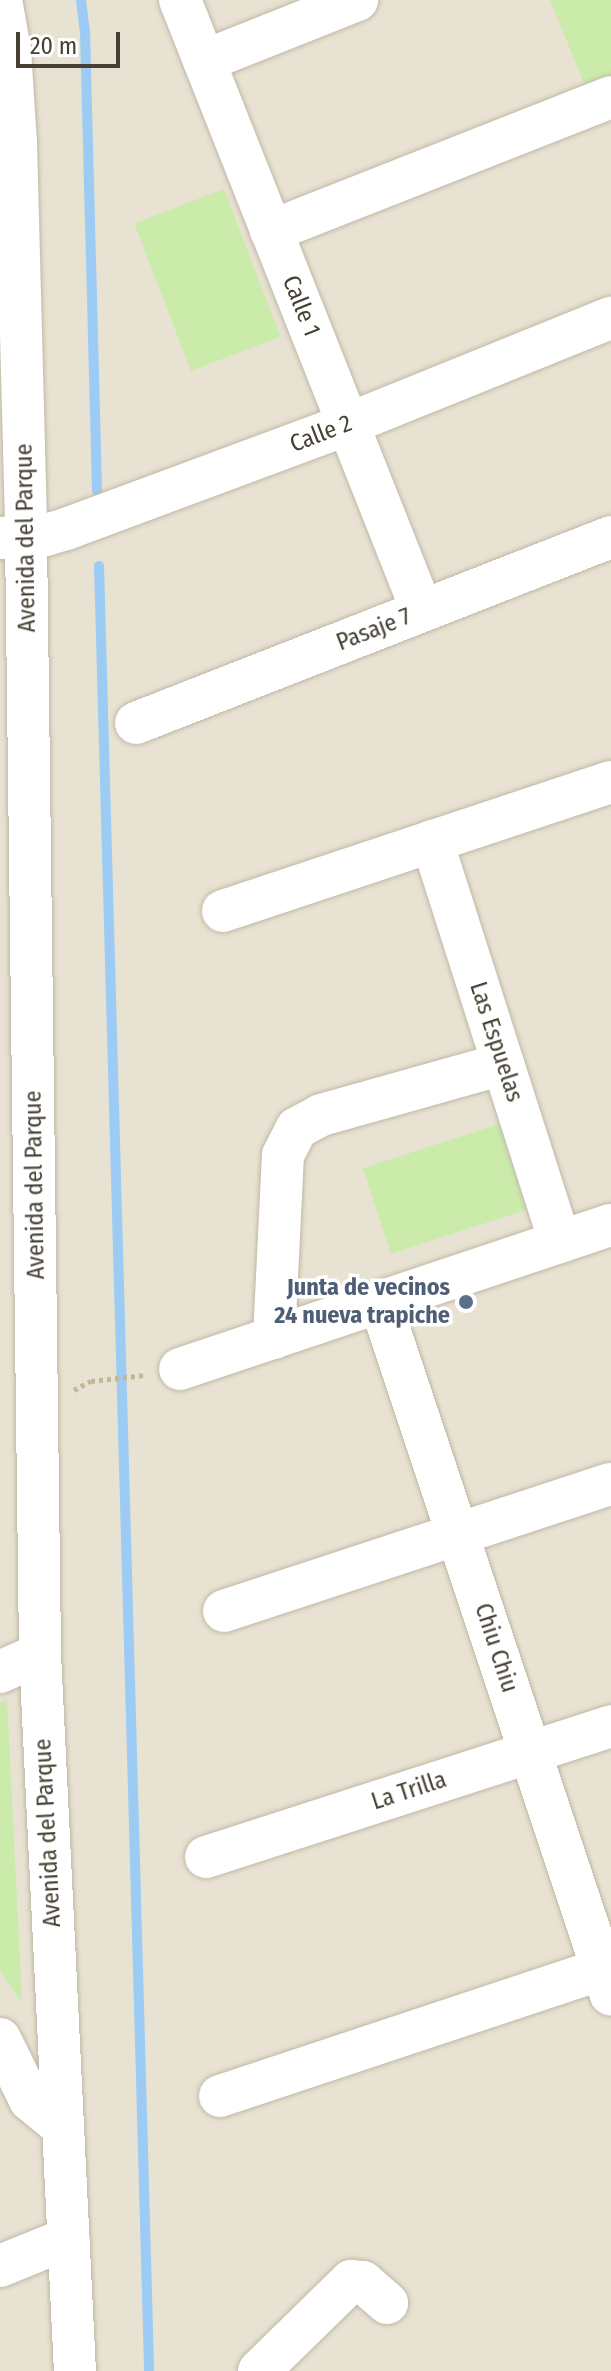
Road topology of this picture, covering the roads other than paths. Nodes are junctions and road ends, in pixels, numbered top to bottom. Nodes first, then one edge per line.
1 (1, 0) edge
2 (180, 0) edge
3 (357, 0) edge
4 (204, 61) junction
5 (611, 97) edge
6 (8, 146) edge
7 (271, 231) junction
8 (611, 318) edge
9 (348, 424) junction
10 (611, 537) edge
11 (13, 538) edge
12 (422, 611) junction
13 (14, 705) edge
14 (136, 723) dead end
15 (611, 782) edge
16 (432, 841) junction
17 (15, 855) edge
18 (223, 911) dead end
19 (16, 1009) edge
20 (503, 1064) junction
21 (17, 1159) edge
22 (611, 1225) edge
23 (560, 1242) junction
24 (380, 1302) junction
25 (274, 1338) junction
26 (162, 1372) road end
27 (611, 1484) edge
28 (458, 1535) junction
29 (224, 1611) dead end
30 (40, 1654) junction
31 (0, 1672) edge
32 (611, 1726) edge
33 (530, 1752) junction
34 (206, 1857) dead end
35 (608, 1976) edge
36 (0, 2039) edge
37 (220, 2096) dead end
38 (63, 2127) junction
39 (69, 2238) junction
40 (0, 2266) edge
41 (387, 2303) dead end
42 (75, 2371) edge
43 (259, 2371) edge

1 - 6 street, Avenida del Parque
2 - 4 street, Calle 1
3 - 4 street
4 - 7 street, Calle 1
5 - 7 street
6 - 11 street, Avenida del Parque
7 - 9 street, Calle 1
8 - 9 street, Calle 2
9 - 11 street, Calle 2
9 - 12 street, Calle 1
10 - 12 street, Pasaje 7
11 - 13 street, Avenida del Parque
12 - 14 street, Pasaje 7
13 - 17 street, Avenida del Parque
15 - 16 street
16 - 18 street
16 - 20 street, Las Espuelas
17 - 19 street, Avenida del Parque
19 - 21 street, Avenida del Parque
20 - 23 street, Las Espuelas
20 - 25 street
21 - 30 street, Avenida del Parque
22 - 23 street
23 - 24 street
24 - 25 street
24 - 28 street, Chiu Chiu
25 - 26 street
27 - 28 street
28 - 29 street
28 - 33 street, Chiu Chiu
30 - 31 street
30 - 38 street, Avenida del Parque
32 - 33 street, La Trilla
33 - 34 street, La Trilla
33 - 35 street, Chiu Chiu
35 - 37 street
36 - 38 street
38 - 39 street, Avenida del Parque
39 - 40 street
39 - 42 street, Avenida del Parque
41 - 43 street

